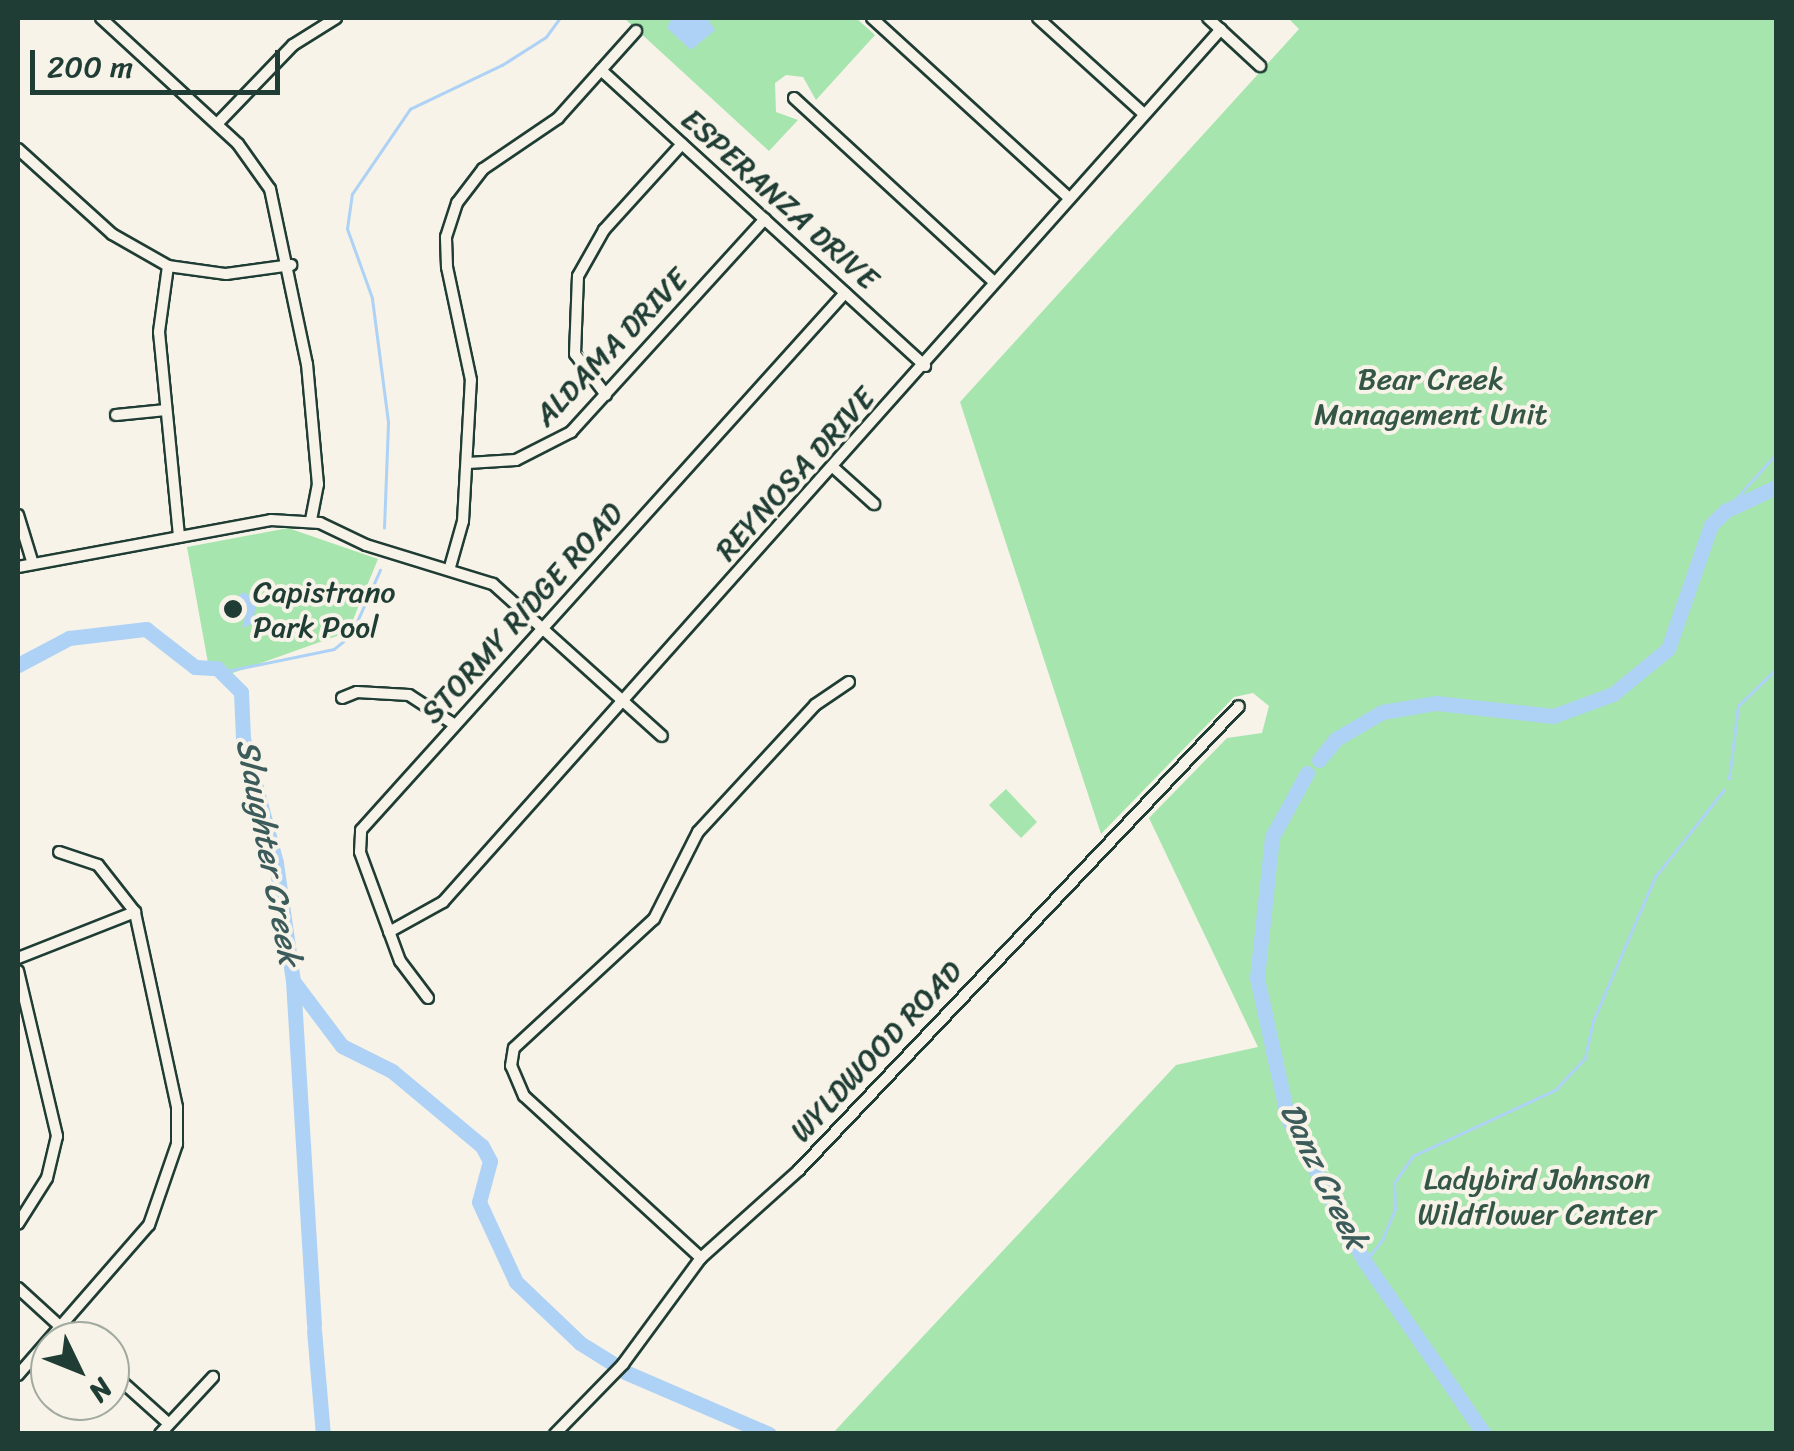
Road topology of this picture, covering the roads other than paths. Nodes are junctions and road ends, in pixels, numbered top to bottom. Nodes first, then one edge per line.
1 (101, 18) edge
2 (336, 18) edge
3 (872, 18) edge
4 (1038, 18) edge
5 (1208, 18) edge
6 (314, 23) edge
7 (1221, 29) junction
8 (636, 30) dead end
9 (1260, 66) dead end
10 (601, 70) junction
11 (794, 98) dead end
12 (1144, 114) junction
13 (217, 124) junction
14 (682, 144) junction
15 (18, 149) edge
16 (1068, 197) junction
17 (765, 219) junction
18 (291, 265) junction
19 (168, 266) junction
20 (993, 281) junction
21 (845, 292) junction
22 (926, 366) junction
23 (606, 394) junction
24 (166, 410) junction
25 (116, 414) dead end
26 (468, 462) junction
27 (834, 468) junction
28 (874, 504) dead end
29 (18, 515) edge
30 (312, 521) junction
31 (179, 537) junction
32 (33, 564) junction
33 (450, 567) junction
34 (18, 568) edge
35 (542, 628) junction
36 (849, 682) dead end
37 (342, 698) dead end
38 (624, 702) junction
39 (1239, 706) dead end
40 (454, 725) junction
41 (662, 736) dead end
42 (59, 852) dead end
43 (135, 912) junction
44 (390, 932) junction
45 (18, 958) edge
46 (18, 971) edge
47 (428, 998) dead end
48 (18, 1224) edge
49 (701, 1258) junction
50 (18, 1288) edge
51 (54, 1321) edge
52 (66, 1321) edge
53 (213, 1377) dead end
54 (130, 1392) edge
55 (164, 1429) edge
56 (555, 1434) edge

1 - 13 street
2 - 6 street
3 - 16 street
4 - 12 street
5 - 7 street
6 - 13 street
7 - 9 street
7 - 12 street, REYNOSA DRIVE
8 - 10 street
10 - 14 street, ESPERANZA DRIVE
10 - 26 street
11 - 20 street
12 - 16 street, REYNOSA DRIVE
13 - 18 street
14 - 17 street, ESPERANZA DRIVE
14 - 23 street
15 - 19 street
16 - 20 street, REYNOSA DRIVE
17 - 21 street, ESPERANZA DRIVE
17 - 23 street, ALDAMA DRIVE
18 - 19 street
18 - 30 street
19 - 24 street
20 - 22 street, REYNOSA DRIVE
21 - 22 street, ESPERANZA DRIVE
21 - 35 street, STORMY RIDGE ROAD
22 - 27 street, REYNOSA DRIVE
23 - 26 street, ALDAMA DRIVE
24 - 25 street
24 - 31 street
26 - 33 street
27 - 28 street
27 - 38 street, REYNOSA DRIVE
29 - 32 street
30 - 31 street
30 - 33 street
31 - 32 street
32 - 34 street
33 - 35 street
35 - 38 street
35 - 40 street, STORMY RIDGE ROAD
36 - 49 street
37 - 40 street
38 - 41 street
38 - 44 street, REYNOSA DRIVE
39 - 49 street, WYLDWOOD ROAD
40 - 44 street, STORMY RIDGE ROAD
42 - 43 street
43 - 45 street
43 - 52 street
44 - 47 street, STORMY RIDGE ROAD
46 - 48 street
49 - 56 street, WYLDWOOD ROAD
50 - 51 street
53 - 55 street
54 - 55 street

